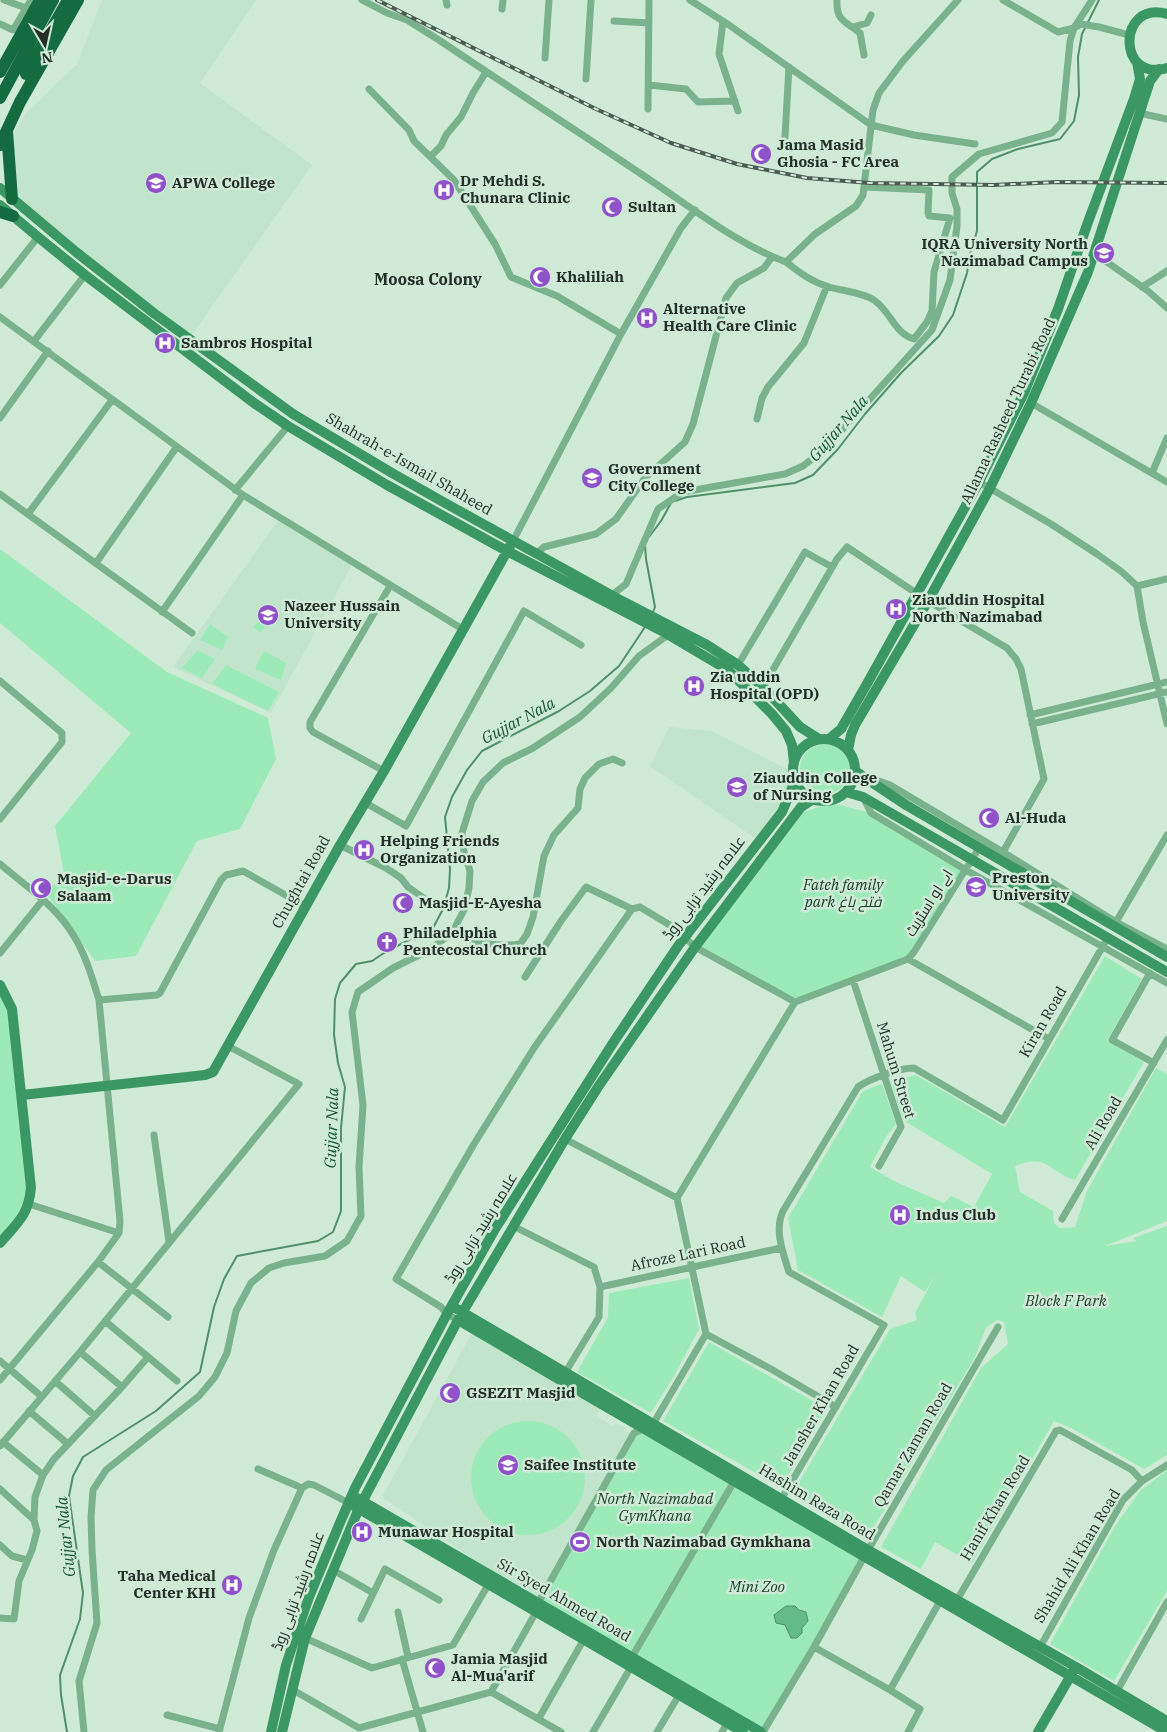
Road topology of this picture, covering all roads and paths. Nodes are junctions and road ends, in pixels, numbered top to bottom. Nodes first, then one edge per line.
1 (4, 0) edge
2 (31, 0) edge
3 (40, 0) edge
4 (53, 0) edge
5 (68, 0) edge
6 (78, 0) edge
7 (362, 0) edge
8 (503, 0) edge
9 (549, 0) edge
10 (591, 0) edge
11 (649, 0) edge
12 (690, 0) edge
13 (837, 0) edge
14 (958, 0) edge
15 (1002, 0) edge
16 (1092, 0) edge
17 (26, 8) junction
18 (502, 9) dead end
19 (1167, 14) edge
20 (872, 15) dead end
21 (614, 21) dead end
22 (723, 21) junction
23 (649, 23) junction
24 (0, 24) edge
25 (1078, 26) junction
26 (853, 27) junction
27 (1129, 35) junction
28 (864, 55) dead end
29 (545, 58) dead end
30 (1137, 62) junction
31 (789, 67) junction
32 (1163, 68) edge
33 (0, 72) edge
34 (486, 72) junction
35 (586, 79) dead end
36 (649, 85) junction
37 (369, 89) dead end
38 (0, 98) edge
39 (735, 101) junction
40 (648, 109) dead end
41 (738, 111) dead end
42 (1139, 113) junction
43 (1167, 119) edge
44 (871, 125) junction
45 (3, 129) edge
46 (785, 138) dead end
47 (975, 144) dead end
48 (0, 145) edge
49 (431, 156) junction
50 (864, 187) junction
51 (0, 188) edge
52 (12, 199) junction
53 (0, 205) edge
54 (695, 210) junction
55 (0, 212) edge
56 (13, 216) junction
57 (38, 238) junction
58 (1094, 253) junction
59 (772, 257) junction
60 (786, 262) junction
61 (1167, 270) edge
62 (85, 275) junction
63 (0, 285) edge
64 (827, 286) junction
65 (1142, 287) junction
66 (1167, 308) edge
67 (0, 318) edge
68 (622, 334) junction
69 (34, 341) junction
70 (48, 351) junction
71 (1031, 376) junction
72 (1041, 380) junction
73 (112, 400) junction
74 (1031, 403) junction
75 (0, 418) edge
76 (757, 419) dead end
77 (1008, 423) junction
78 (288, 426) junction
79 (1019, 428) junction
80 (1167, 438) edge
81 (176, 448) junction
82 (1152, 473) junction
83 (979, 482) junction
84 (1167, 482) edge
85 (990, 488) junction
86 (235, 490) junction
87 (0, 494) edge
88 (243, 496) junction
89 (28, 514) junction
90 (513, 541) junction
91 (507, 551) junction
92 (537, 553) junction
93 (96, 563) junction
94 (832, 567) junction
95 (1167, 579) edge
96 (390, 586) junction
97 (1137, 586) junction
98 (917, 594) junction
99 (612, 595) junction
100 (928, 601) junction
101 (620, 605) junction
102 (162, 612) junction
103 (464, 630) junction
104 (192, 633) dead end
105 (665, 633) junction
106 (582, 645) dead end
107 (738, 665) junction
108 (1167, 682) edge
109 (1, 683) edge
110 (1158, 684) junction
111 (763, 687) junction
112 (1163, 693) edge
113 (1030, 716) junction
114 (1032, 724) junction
115 (1167, 724) edge
116 (824, 739) junction
117 (848, 750) junction
118 (622, 763) dead end
119 (794, 763) junction
120 (384, 771) junction
121 (860, 773) junction
122 (795, 781) junction
123 (846, 792) junction
124 (862, 797) junction
125 (813, 798) junction
126 (364, 802) junction
127 (0, 819) edge
128 (1167, 835) edge
129 (340, 845) junction
130 (979, 848) junction
131 (1003, 852) junction
132 (971, 860) junction
133 (0, 864) edge
134 (966, 870) junction
135 (42, 901) junction
136 (428, 901) dead end
137 (305, 906) junction
138 (632, 909) junction
139 (1116, 922) junction
140 (684, 938) junction
141 (466, 939) dead end
142 (1105, 942) junction
143 (695, 947) junction
144 (1167, 949) edge
145 (0, 953) edge
146 (1167, 957) edge
147 (908, 959) junction
148 (1167, 972) edge
149 (1150, 973) junction
150 (525, 977) dead end
151 (853, 980) junction
152 (1167, 983) edge
153 (0, 985) edge
154 (99, 1000) junction
155 (795, 1002) junction
156 (1049, 1039) junction
157 (1167, 1040) edge
158 (228, 1046) junction
159 (1154, 1063) junction
160 (885, 1075) junction
161 (107, 1085) junction
162 (22, 1095) junction
163 (154, 1135) dead end
164 (565, 1140) junction
165 (879, 1166) dead end
166 (677, 1198) junction
167 (29, 1204) junction
168 (1062, 1219) dead end
169 (513, 1226) junction
170 (119, 1233) junction
171 (170, 1242) junction
172 (0, 1243) edge
173 (781, 1248) junction
174 (98, 1262) junction
175 (691, 1267) junction
176 (600, 1287) junction
177 (131, 1289) junction
178 (450, 1310) junction
179 (460, 1316) junction
180 (168, 1317) dead end
181 (105, 1321) junction
182 (998, 1327) dead end
183 (706, 1334) junction
184 (80, 1352) junction
185 (148, 1357) junction
186 (0, 1361) edge
187 (9, 1369) junction
188 (564, 1373) junction
189 (0, 1380) edge
190 (55, 1381) junction
191 (176, 1381) dead end
192 (122, 1387) junction
193 (42, 1396) junction
194 (836, 1407) junction
195 (29, 1411) junction
196 (95, 1416) junction
197 (653, 1424) junction
198 (643, 1428) junction
199 (2, 1444) edge
200 (68, 1444) junction
201 (1167, 1464) edge
202 (258, 1469) dead end
203 (43, 1475) junction
204 (736, 1477) junction
205 (1142, 1481) junction
206 (302, 1488) junction
207 (0, 1489) edge
208 (782, 1498) junction
209 (350, 1499) junction
210 (361, 1505) junction
211 (34, 1520) junction
212 (0, 1546) edge
213 (866, 1553) junction
214 (27, 1560) junction
215 (333, 1570) junction
216 (488, 1584) junction
217 (373, 1593) junction
218 (439, 1600) dead end
219 (957, 1600) junction
220 (940, 1601) junction
221 (1167, 1602) edge
222 (537, 1607) junction
223 (398, 1612) dead end
224 (0, 1618) edge
225 (361, 1619) dead end
226 (305, 1638) junction
227 (584, 1639) junction
228 (814, 1647) junction
229 (1040, 1647) junction
230 (405, 1658) junction
231 (632, 1662) junction
232 (1073, 1671) junction
233 (293, 1690) junction
234 (890, 1690) junction
235 (1117, 1691) junction
236 (491, 1692) junction
237 (679, 1696) junction
238 (417, 1713) junction
239 (167, 1715) dead end
240 (539, 1718) junction
241 (1167, 1721) edge
242 (725, 1728) edge
243 (220, 1730) edge
244 (84, 1732) edge
245 (271, 1732) edge
246 (282, 1732) edge
247 (423, 1732) edge
248 (561, 1732) edge
249 (593, 1732) edge
250 (657, 1732) edge
251 (743, 1732) edge
252 (762, 1732) edge
253 (908, 1732) edge
254 (1038, 1732) edge
255 (1167, 1732) edge

1 - 17 street
2 - 17 street
3 - 33 highway
4 - 38 highway
5 - 45 highway
6 - 45 highway
7 - 34 street
8 - 18 street
9 - 29 street
10 - 35 street
11 - 23 street
12 - 22 street
13 - 26 street
14 - 44 street
15 - 25 street
16 - 25 street
17 - 24 street
19 - 27 main road
20 - 26 street
21 - 23 street
22 - 31 street
22 - 39 street
23 - 36 street
25 - 27 street
25 - 99 street
26 - 28 street
27 - 30 main road, Allama Rasheed Turabi Road
30 - 32 main road
30 - 71 main road, Allama Rasheed Turabi Road
31 - 44 street
31 - 46 street
32 - 42 main road, Allama Rasheed Turabi Road
34 - 49 street
34 - 54 street
36 - 39 street
36 - 40 street
37 - 49 street
39 - 41 street
42 - 43 street
42 - 58 main road, Allama Rasheed Turabi Road
44 - 47 street
44 - 50 street
45 - 48 highway
45 - 52 highway
49 - 68 street
50 - 60 street
50 - 64 street
51 - 52 main road, Shahrah-e-Ismail Shaheed
52 - 90 main road, Shahrah-e-Ismail Shaheed
53 - 56 main road, Shahrah-e-Ismail Shaheed
54 - 59 street
54 - 68 street
55 - 56 highway
56 - 57 main road, Shahrah-e-Ismail Shaheed
57 - 62 main road, Shahrah-e-Ismail Shaheed
57 - 63 street
58 - 65 street
58 - 72 main road, Allama Rasheed Turabi Road
59 - 60 street
59 - 92 street
60 - 64 street
61 - 65 street
62 - 69 street
62 - 78 main road, Shahrah-e-Ismail Shaheed
64 - 76 street
65 - 66 street
67 - 69 street
68 - 90 street
69 - 70 street
70 - 73 street
70 - 75 street
71 - 72 main road
71 - 77 main road, Allama Rasheed Turabi Road
72 - 74 main road, Allama Rasheed Turabi Road
73 - 81 street
73 - 89 street
74 - 79 main road, Allama Rasheed Turabi Road
74 - 82 street
77 - 79 main road
77 - 83 main road, Allama Rasheed Turabi Road
78 - 86 street
78 - 91 main road, Shahrah-e-Ismail Shaheed
79 - 85 main road, Allama Rasheed Turabi Road
80 - 82 street
81 - 86 street
81 - 93 street
82 - 84 street
83 - 85 street
83 - 98 main road, Allama Rasheed Turabi Road
85 - 97 street
85 - 100 main road, Allama Rasheed Turabi Road
86 - 88 street
87 - 89 street
88 - 96 street
88 - 102 street
89 - 93 street
90 - 91 main road, Chughtai Road
90 - 92 main road, Shahrah-e-Ismail Shaheed
91 - 101 main road, Shahrah-e-Ismail Shaheed
91 - 103 main road, Chughtai Road
92 - 99 main road, Shahrah-e-Ismail Shaheed
93 - 102 street
94 - 98 street
94 - 107 street
94 - 111 street
95 - 97 street
96 - 103 street
96 - 120 street
97 - 110 street
98 - 100 street
98 - 116 main road, Allama Rasheed Turabi Road
99 - 101 main road, Shahrah-e-Ismail Shaheed
100 - 113 street
100 - 117 main road, Allama Rasheed Turabi Road
101 - 105 main road, Shahrah-e-Ismail Shaheed
101 - 107 main road, Shahrah-e-Ismail Shaheed
102 - 104 street
103 - 120 main road, Chughtai Road
105 - 119 main road, Shahrah-e-Ismail Shaheed
105 - 244 street
106 - 126 street
107 - 111 main road, Shahrah-e-Ismail Shaheed
108 - 110 street
109 - 127 street
110 - 112 street
110 - 113 street
111 - 116 main road, Shahrah-e-Ismail Shaheed
112 - 114 street
112 - 115 street
113 - 114 street
114 - 131 street
116 - 117 main road
116 - 119 main road
117 - 121 main road
118 - 141 street
119 - 122 main road
120 - 126 main road, Chughtai Road
121 - 123 main road
121 - 130 main road
121 - 131 street
122 - 125 main road
122 - 140 main road, علامہ رشید ترابی روڈ
123 - 124 main road
123 - 125 main road
124 - 132 main road
124 - 134 street
125 - 143 main road, علامہ رشید ترابی روڈ
126 - 129 main road, Chughtai Road
128 - 139 street
129 - 136 street
129 - 137 main road, Chughtai Road
130 - 132 street, اے او اسٹریٹ
130 - 146 main road
131 - 139 street
132 - 134 street, اے او اسٹریٹ
132 - 142 main road
133 - 135 street
134 - 142 street
134 - 147 street, اے او اسٹریٹ
135 - 145 street
135 - 154 street
137 - 154 street
137 - 158 main road, Chughtai Road
138 - 140 street
138 - 150 street
138 - 178 street
139 - 144 street
140 - 143 street
140 - 178 main road, علامہ رشید ترابی روڈ
142 - 148 main road
142 - 149 street
142 - 156 street, Kiran Road
143 - 155 street
143 - 164 main road, علامہ رشید ترابی روڈ
147 - 151 street
147 - 156 street
149 - 152 street
149 - 159 street
151 - 155 street
151 - 160 street, Mahum Street
153 - 162 main road
154 - 161 street
155 - 166 street
156 - 160 street, Kiran Road
157 - 159 street, Ali Road
158 - 161 main road, Chughtai Road
158 - 171 street
159 - 168 street, Ali Road
160 - 165 street, Mahum Street
160 - 173 street
161 - 162 main road, Chughtai Road
161 - 170 street
162 - 167 main road
163 - 171 street
164 - 166 street
164 - 169 main road, علامہ رشید ترابی روڈ
166 - 175 street
167 - 170 street
167 - 172 main road
169 - 176 street
169 - 179 main road, علامہ رشید ترابی روڈ
170 - 174 street
171 - 177 street
173 - 175 street, Afroze Lari Road
173 - 194 street, Jansher Khan Road
174 - 177 street
174 - 187 street
175 - 176 street, Afroze Lari Road
175 - 183 street
176 - 188 street
177 - 180 street
177 - 181 street
178 - 179 main road, Hashim Raza Road
178 - 209 main road, علامہ رشید ترابی روڈ
179 - 188 main road, Hashim Raza Road
179 - 198 main road, Hashim Raza Road
179 - 210 main road, علامہ رشید ترابی روڈ
181 - 184 street
181 - 185 street
182 - 213 street, Qamar Zaman Road
183 - 194 street
183 - 197 street
184 - 190 street
184 - 192 street
185 - 191 street
185 - 192 street
186 - 187 street
187 - 189 street
187 - 193 street
188 - 197 main road, Hashim Raza Road
190 - 193 street
190 - 196 street
192 - 196 street
193 - 195 street
194 - 208 street, Jansher Khan Road
195 - 199 street
195 - 200 street
196 - 200 street
197 - 198 street
197 - 204 main road, Hashim Raza Road
198 - 204 main road, Hashim Raza Road
198 - 222 street
199 - 203 street
200 - 203 street
201 - 205 street, Shahid Ali Khan Road
202 - 206 street
203 - 211 street
204 - 208 main road, Hashim Raza Road
204 - 213 main road, Hashim Raza Road
204 - 231 street
205 - 219 street, Hanif Khan Road
205 - 229 street, Shahid Ali Khan Road
206 - 209 street
206 - 243 street
207 - 211 street
208 - 213 main road, Hashim Raza Road
209 - 210 main road, Sir Syed Ahmed Road
209 - 245 main road, علامہ رشید ترابی روڈ
210 - 215 main road, علامہ رشید ترابی روڈ
210 - 216 main road, Sir Syed Ahmed Road
210 - 222 main road, Sir Syed Ahmed Road
211 - 214 street
212 - 214 street
213 - 219 main road, Hashim Raza Road
213 - 220 main road, Hashim Raza Road
213 - 228 street, Qamar Zaman Road
214 - 224 street
215 - 217 street
215 - 226 main road, علامہ رشید ترابی روڈ
216 - 222 main road, Sir Syed Ahmed Road
216 - 230 street
217 - 218 street
217 - 225 street
219 - 229 main road, Hashim Raza Road
220 - 232 main road, Hashim Raza Road
220 - 234 street
221 - 235 street
222 - 227 main road, Sir Syed Ahmed Road
222 - 231 main road, Sir Syed Ahmed Road
222 - 236 street
223 - 230 street
226 - 230 street
226 - 233 main road, علامہ رشید ترابی روڈ
227 - 231 main road, Sir Syed Ahmed Road
227 - 240 street
228 - 234 street
228 - 252 street, Qamar Zaman Road
229 - 232 main road, Hashim Raza Road
230 - 238 street
231 - 237 main road, Sir Syed Ahmed Road
231 - 249 street
231 - 252 main road, Sir Syed Ahmed Road
232 - 235 main road, Hashim Raza Road
232 - 254 main road
232 - 255 main road, Hashim Raza Road
233 - 238 street
233 - 246 main road, علامہ رشید ترابی روڈ
234 - 253 street
235 - 241 main road, Hashim Raza Road
236 - 238 street
236 - 240 street
237 - 242 main road, Sir Syed Ahmed Road
237 - 250 street
238 - 247 street
239 - 243 street
240 - 248 street
242 - 251 main road, Sir Syed Ahmed Road

